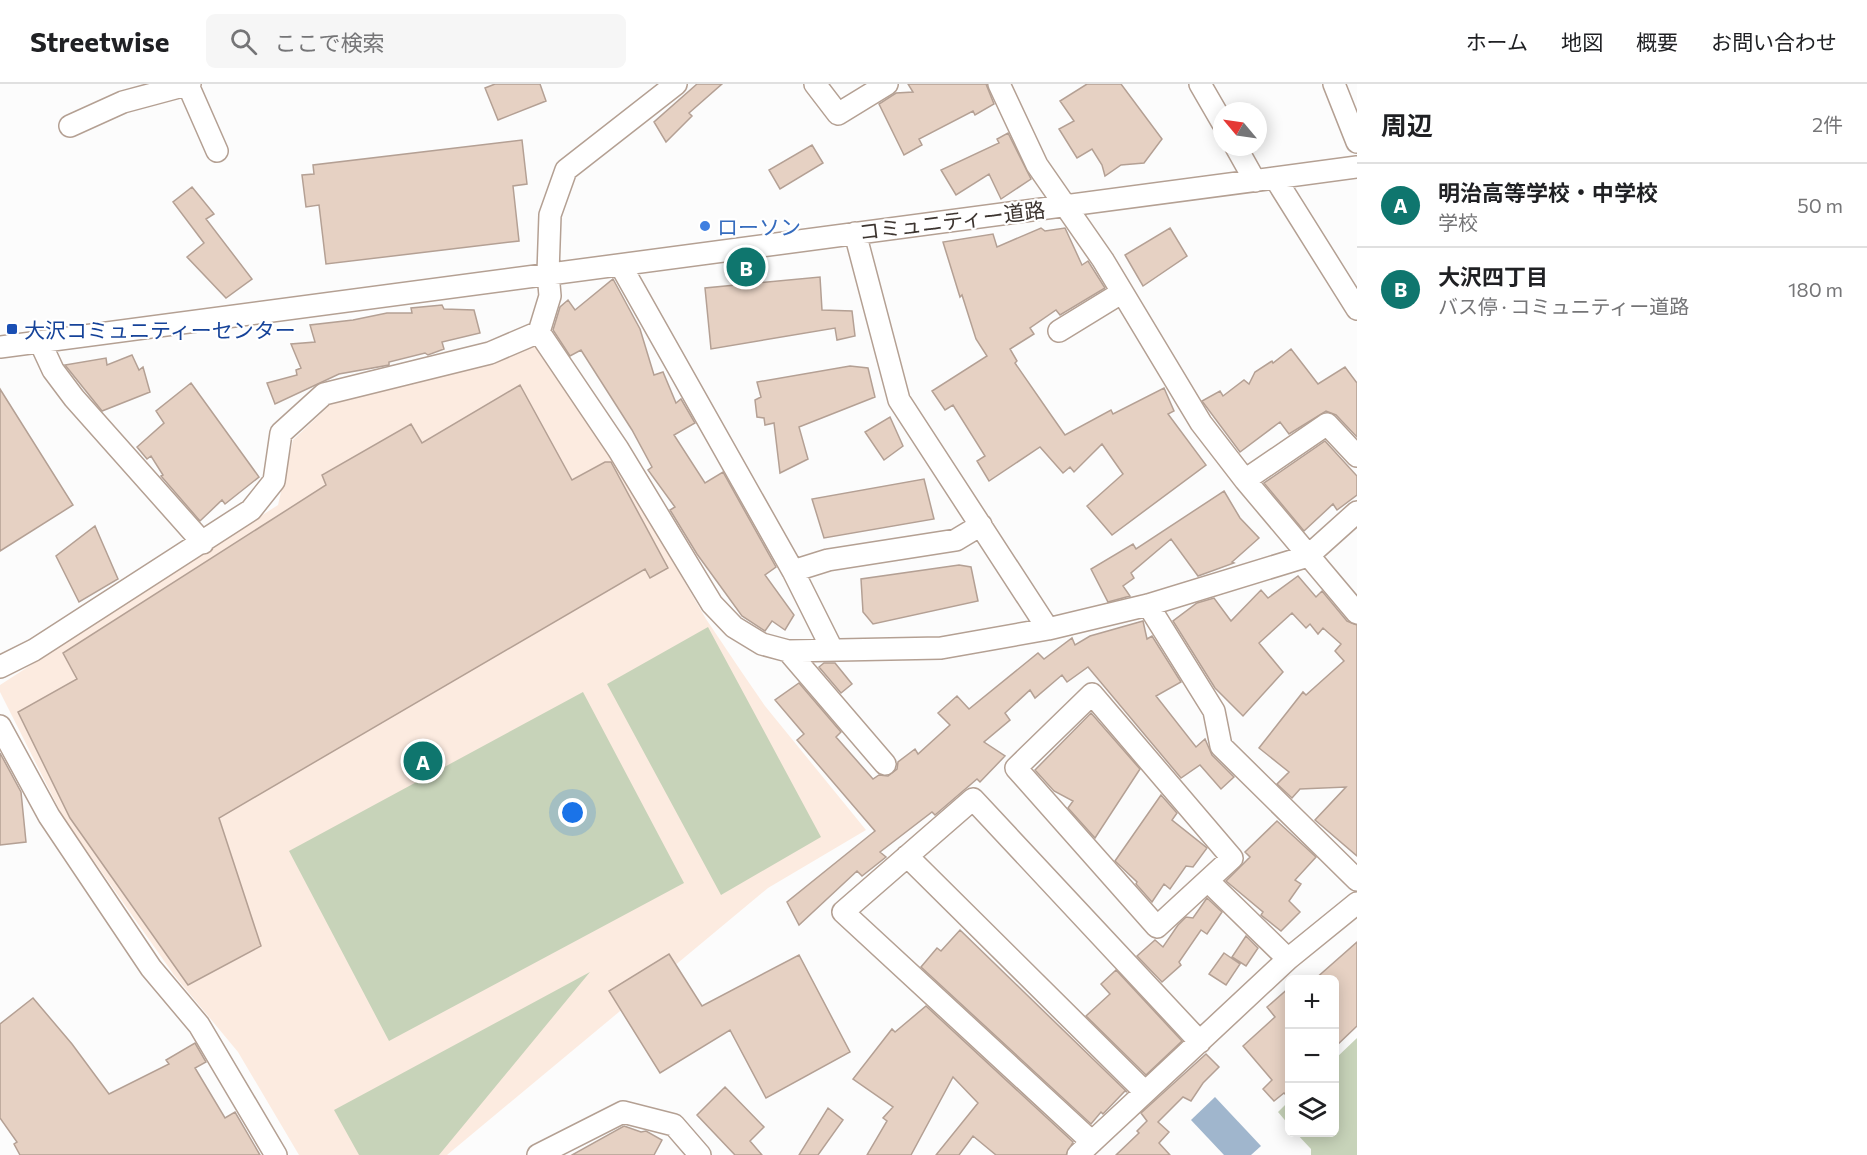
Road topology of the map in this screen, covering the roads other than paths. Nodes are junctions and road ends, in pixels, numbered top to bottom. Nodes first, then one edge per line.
1 (189, 84) edge
2 (676, 84) edge
3 (815, 84) edge
4 (887, 84) edge
5 (999, 84) edge
6 (1200, 84) edge
7 (1334, 84) edge
8 (1213, 106) edge
9 (70, 126) dead end
10 (1357, 142) edge
11 (217, 151) dead end
12 (1244, 156) edge
13 (1357, 167) edge
14 (1265, 179) junction
15 (1066, 206) junction
16 (855, 233) junction
17 (621, 266) junction
18 (548, 273) junction
19 (1121, 293) junction
20 (1357, 309) edge
21 (1059, 331) dead end
22 (539, 332) junction
23 (40, 342) junction
24 (0, 347) edge
25 (1357, 456) edge
26 (1245, 480) junction
27 (1357, 512) edge
28 (981, 525) junction
29 (203, 543) junction
30 (1308, 556) junction
31 (793, 571) junction
32 (1148, 605) junction
33 (1357, 613) edge
34 (1048, 629) junction
35 (832, 649) junction
36 (788, 651) junction
37 (0, 667) edge
38 (0, 726) edge
39 (885, 764) dead end
40 (907, 856) junction
41 (1357, 880) edge
42 (1208, 881) junction
43 (1357, 903) edge
44 (1288, 959) junction
45 (1200, 1042) junction
46 (1145, 1092) junction
47 (1085, 1149) edge
48 (693, 1152) edge
49 (276, 1155) edge
50 (538, 1155) edge

1 - 9 street
1 - 11 street
2 - 18 street
3 - 4 street
5 - 15 street
6 - 8 street
7 - 10 street
12 - 14 street
13 - 14 street, コミュニティー道路
14 - 15 street, コミュニティー道路
14 - 20 street
15 - 16 street, コミュニティー道路
15 - 19 street
16 - 17 street, コミュニティー道路
16 - 28 street
17 - 18 street, コミュニティー道路
17 - 31 street
18 - 22 street
18 - 23 street, コミュニティー道路
19 - 21 street
19 - 26 street
22 - 29 street
22 - 36 street
23 - 24 street, コミュニティー道路
23 - 29 street
25 - 26 street
26 - 30 street
27 - 30 street
28 - 31 street
28 - 34 street
29 - 37 street
30 - 32 street
30 - 33 street
31 - 35 street
32 - 34 street
32 - 41 street
34 - 35 street
35 - 36 street
36 - 39 street
38 - 49 street
40 - 45 street
40 - 46 street
40 - 47 street
42 - 42 street
42 - 44 street
43 - 44 street
44 - 45 street
45 - 46 street
46 - 47 street
48 - 50 street

